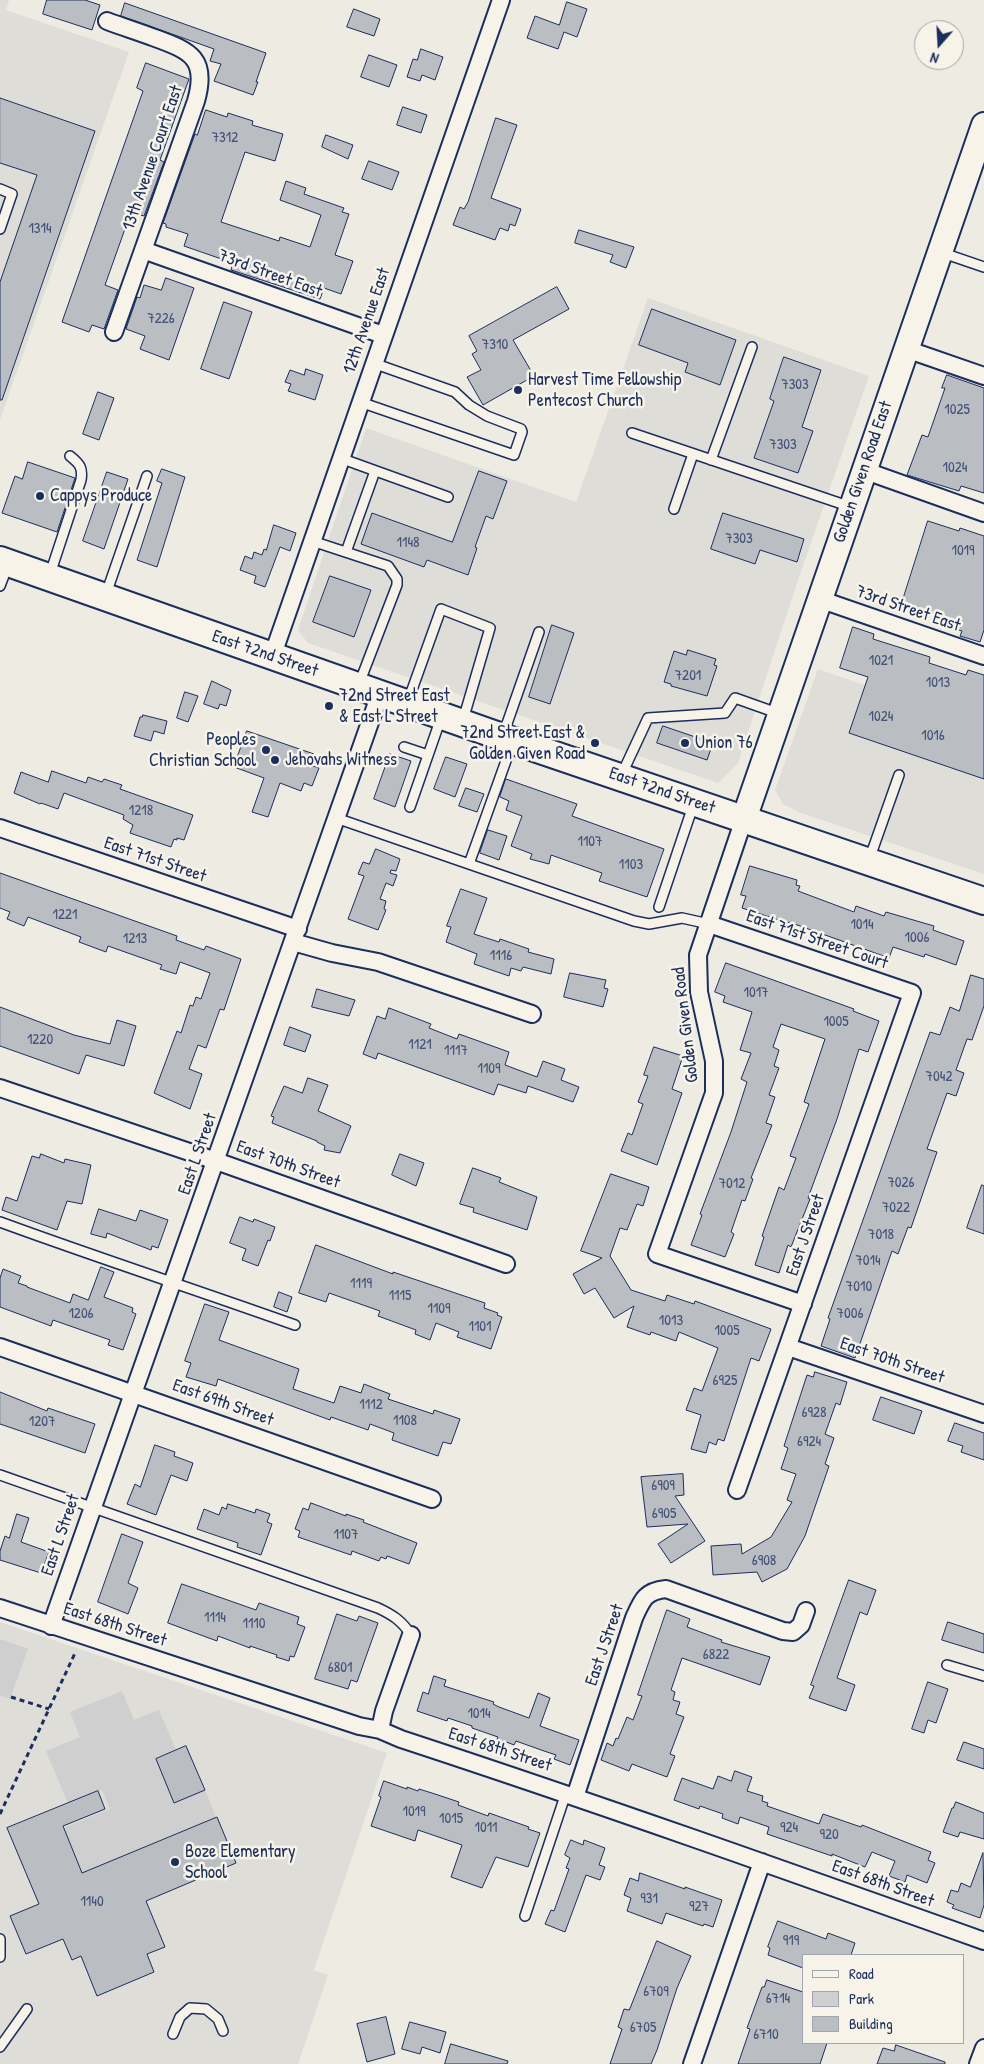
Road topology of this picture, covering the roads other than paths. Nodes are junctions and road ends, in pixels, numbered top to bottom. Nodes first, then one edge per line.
1 (501, 0) edge
2 (107, 21) dead end
3 (984, 126) edge
4 (0, 189) edge
5 (0, 229) edge
6 (143, 250) junction
7 (940, 252) junction
8 (984, 267) edge
9 (114, 332) dead end
10 (383, 335) junction
11 (752, 347) dead end
12 (906, 349) junction
13 (373, 363) junction
14 (984, 376) edge
15 (360, 402) junction
16 (632, 433) dead end
17 (693, 454) junction
18 (70, 456) dead end
19 (340, 458) junction
20 (711, 460) junction
21 (375, 470) junction
22 (863, 470) junction
23 (147, 476) dead end
24 (448, 497) dead end
25 (851, 507) junction
26 (674, 509) dead end
27 (984, 513) edge
28 (312, 541) junction
29 (346, 552) junction
30 (3, 569) edge
31 (49, 577) junction
32 (105, 597) junction
33 (819, 600) junction
34 (539, 632) dead end
35 (272, 656) junction
36 (984, 656) edge
37 (369, 690) junction
38 (408, 704) junction
39 (780, 714) junction
40 (452, 719) junction
41 (508, 739) junction
42 (404, 747) dead end
43 (428, 755) junction
44 (899, 775) dead end
45 (620, 777) junction
46 (694, 802) junction
47 (410, 807) dead end
48 (336, 818) junction
49 (744, 818) junction
50 (0, 828) edge
51 (869, 862) junction
52 (469, 864) junction
53 (984, 902) edge
54 (659, 908) dead end
55 (708, 924) junction
56 (296, 936) junction
57 (912, 993) joint
58 (532, 1014) dead end
59 (0, 1088) edge
60 (216, 1161) junction
61 (0, 1222) edge
62 (506, 1264) dead end
63 (174, 1282) junction
64 (803, 1304) junction
65 (295, 1324) dead end
66 (0, 1347) edge
67 (788, 1347) junction
68 (134, 1393) junction
69 (984, 1414) edge
70 (0, 1475) edge
71 (737, 1490) dead end
72 (432, 1498) dead end
73 (92, 1507) junction
74 (0, 1608) edge
75 (806, 1610) dead end
76 (51, 1626) junction
77 (411, 1635) joint
78 (947, 1665) dead end
79 (984, 1676) edge
80 (380, 1730) junction
81 (570, 1795) junction
82 (762, 1862) junction
83 (525, 1916) dead end
84 (0, 1939) edge
85 (984, 1941) edge
86 (0, 1957) edge
87 (27, 2009) dead end
88 (223, 2031) dead end
89 (173, 2034) dead end
90 (0, 2047) edge
91 (984, 2048) edge
92 (692, 2064) edge
93 (978, 2064) edge

1 - 10 street, 12th Avenue East
2 - 6 street, 13th Avenue Court East
3 - 7 street, Golden Given Road East
4 - 5 lane
6 - 9 street, 13th Avenue Court East
6 - 10 street, 73rd Street East
7 - 8 lane
7 - 12 street, Golden Given Road East
10 - 13 street, 12th Avenue East
11 - 20 lane
12 - 14 street
12 - 22 street, Golden Given Road East
13 - 15 street, 12th Avenue East
13 - 15 lane
15 - 19 street, 12th Avenue East
16 - 17 lane
17 - 20 lane
17 - 26 lane
18 - 31 lane
19 - 21 lane
19 - 28 street, 12th Avenue East
20 - 25 lane
21 - 24 lane
21 - 29 lane
22 - 25 street, Golden Given Road East
22 - 27 street
23 - 32 lane
25 - 33 street, Golden Given Road East
28 - 29 lane
28 - 35 street, 12th Avenue East
29 - 37 lane
30 - 31 main road, East 72nd Street
31 - 32 main road, East 72nd Street
32 - 35 main road, East 72nd Street
33 - 36 street, 73rd Street East
33 - 39 street, Golden Given Road East
34 - 41 lane
35 - 37 main road, East 72nd Street
37 - 38 main road, East 72nd Street
37 - 48 street, East L Street
38 - 40 main road, East 72nd Street
38 - 40 lane
39 - 45 lane
39 - 49 street, Golden Given Road East
40 - 41 main road, East 72nd Street
40 - 43 lane
41 - 45 main road, East 72nd Street
41 - 52 lane
42 - 43 lane
43 - 47 lane
44 - 51 lane
45 - 46 main road, East 72nd Street
46 - 49 main road, East 72nd Street
46 - 54 lane
48 - 52 lane
48 - 56 street, East L Street
49 - 51 main road, East 72nd Street
49 - 55 street, Golden Given Road
50 - 56 street, East 71st Street
51 - 53 main road, East 72nd Street
52 - 55 lane
55 - 57 street, East 71st Street Court
55 - 64 street, Golden Given Road
56 - 58 street, East 71st Street
56 - 60 street, East L Street
57 - 64 street, East J Street
59 - 60 street, East 70th Street
60 - 62 street, East 70th Street
60 - 63 street, East L Street
61 - 63 lane
63 - 65 lane
63 - 68 street, East L Street
64 - 67 street, East J Street
66 - 68 street, East 69th Street
67 - 69 street, East 70th Street
67 - 71 street, East J Street
68 - 72 street, East 69th Street
68 - 73 street, East L Street
70 - 73 lane
73 - 76 street, East L Street
73 - 77 lane
74 - 76 street, East 68th Street
75 - 81 street, East J Street
76 - 80 street, East 68th Street
77 - 80 street
78 - 79 lane
80 - 81 street, East 68th Street
81 - 82 street, East 68th Street
81 - 83 lane
82 - 85 street, East 68th Street
82 - 92 street
84 - 86 lane
87 - 90 lane
88 - 89 lane
91 - 93 street

